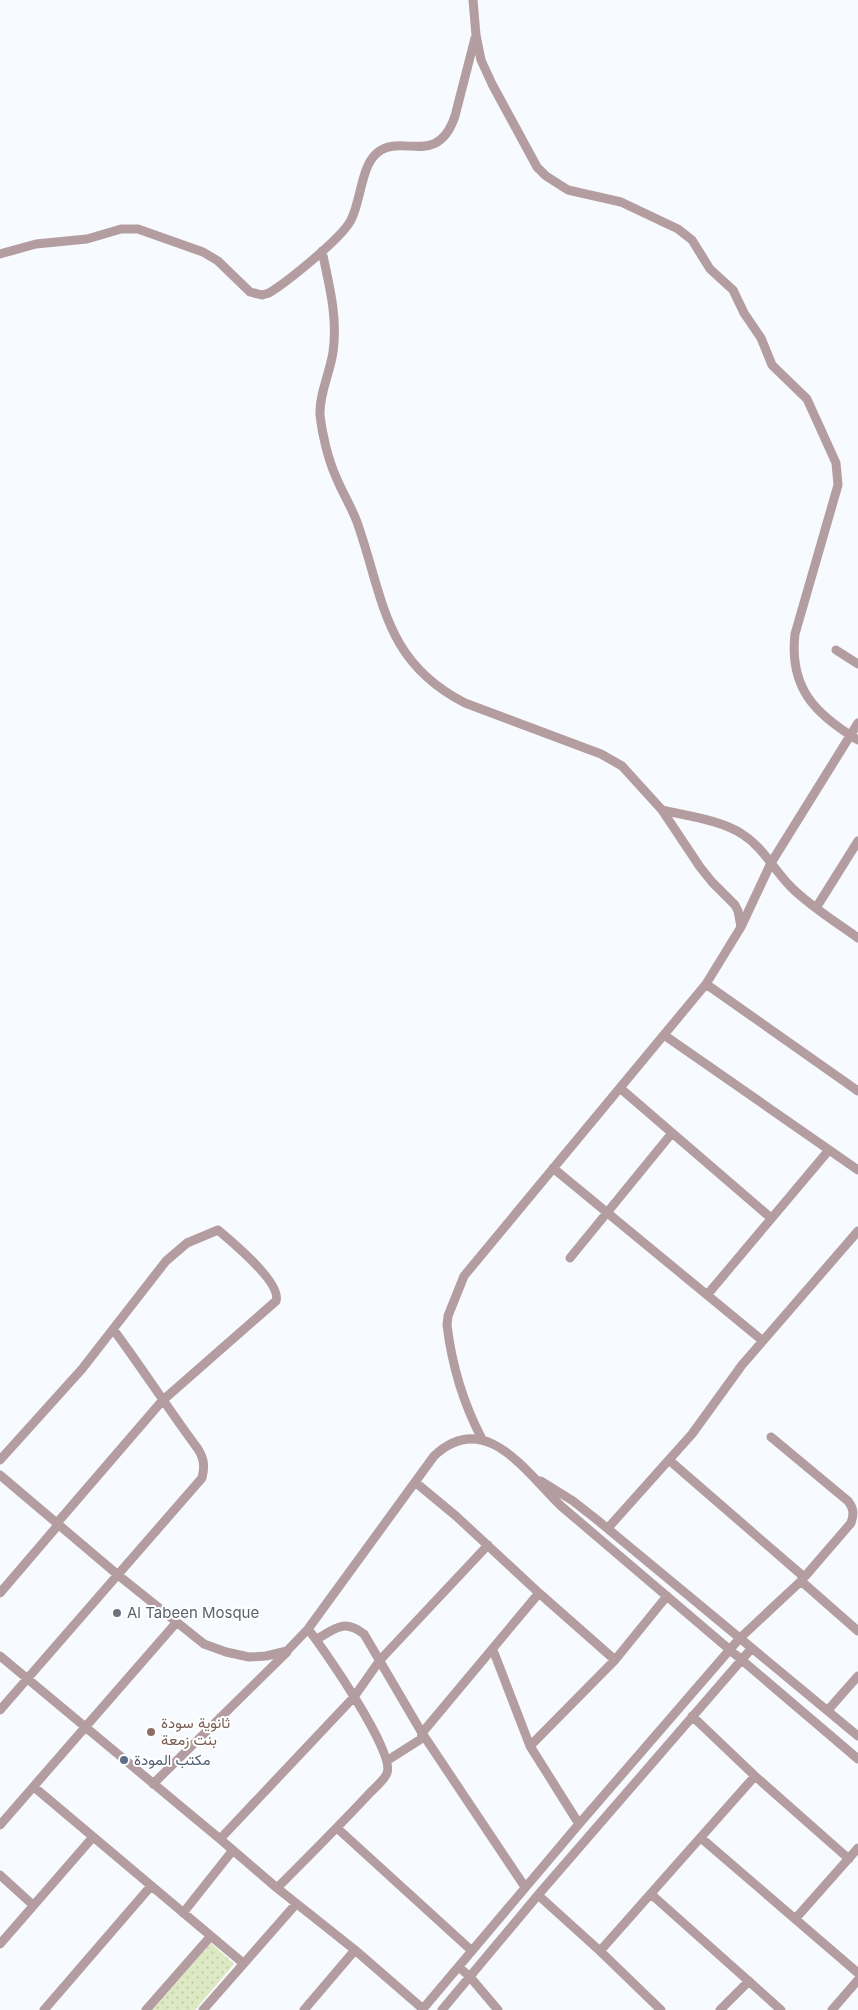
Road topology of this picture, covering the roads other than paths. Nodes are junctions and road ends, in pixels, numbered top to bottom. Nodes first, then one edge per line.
1 (473, 0) edge
2 (476, 35) junction
3 (322, 251) junction
4 (0, 254) edge
5 (836, 650) dead end
6 (858, 664) edge
7 (858, 723) edge
8 (849, 735) junction
9 (858, 740) edge
10 (662, 810) junction
11 (858, 841) edge
12 (771, 863) junction
13 (816, 908) junction
14 (741, 927) junction
15 (858, 938) edge
16 (706, 984) junction
17 (664, 1036) junction
18 (620, 1088) junction
19 (858, 1091) edge
20 (672, 1133) junction
21 (829, 1150) junction
22 (553, 1168) junction
23 (858, 1170) edge
24 (608, 1213) junction
25 (771, 1218) junction
26 (858, 1231) edge
27 (570, 1258) dead end
28 (707, 1295) junction
29 (113, 1329) junction
30 (763, 1341) junction
31 (162, 1401) junction
32 (770, 1437) dead end
33 (482, 1439) junction
34 (0, 1460) edge
35 (669, 1460) junction
36 (0, 1475) edge
37 (536, 1478) junction
38 (415, 1482) junction
39 (851, 1523) junction
40 (58, 1524) junction
41 (608, 1528) junction
42 (858, 1530) edge
43 (488, 1545) junction
44 (118, 1575) junction
45 (803, 1579) junction
46 (0, 1593) edge
47 (539, 1593) junction
48 (667, 1596) junction
49 (176, 1623) junction
50 (308, 1629) junction
51 (858, 1631) edge
52 (317, 1639) junction
53 (739, 1639) junction
54 (730, 1649) junction
55 (751, 1649) junction
56 (493, 1650) junction
57 (287, 1651) junction
58 (0, 1656) edge
59 (742, 1659) junction
60 (380, 1660) junction
61 (615, 1660) junction
62 (858, 1676) edge
63 (26, 1679) junction
64 (354, 1697) junction
65 (0, 1710) edge
66 (828, 1710) junction
67 (692, 1716) junction
68 (85, 1728) junction
69 (422, 1733) junction
70 (858, 1736) edge
71 (530, 1746) junction
72 (858, 1759) edge
73 (388, 1760) junction
74 (755, 1776) junction
75 (153, 1784) junction
76 (34, 1787) junction
77 (579, 1824) junction
78 (0, 1825) edge
79 (337, 1828) junction
80 (93, 1838) junction
81 (701, 1838) junction
82 (220, 1839) junction
83 (858, 1848) edge
84 (232, 1850) junction
85 (849, 1859) junction
86 (0, 1875) edge
87 (152, 1886) junction
88 (525, 1887) junction
89 (277, 1888) junction
90 (538, 1895) junction
91 (652, 1895) junction
92 (296, 1904) junction
93 (33, 1905) junction
94 (183, 1914) junction
95 (796, 1918) junction
96 (210, 1937) junction
97 (0, 1944) edge
98 (355, 1950) junction
99 (472, 1951) junction
100 (600, 1951) junction
101 (243, 1963) junction
102 (459, 1967) junction
103 (858, 1973) edge
104 (470, 1977) junction
105 (858, 1980) edge
106 (749, 1981) junction
107 (422, 2009) edge
108 (44, 2010) edge
109 (146, 2010) edge
110 (203, 2010) edge
111 (304, 2010) edge
112 (442, 2010) edge
113 (498, 2010) edge
114 (660, 2010) edge
115 (720, 2010) edge
116 (781, 2010) edge
117 (832, 2010) edge

1 - 2 street
2 - 3 street
2 - 8 street
3 - 4 street
3 - 10 street
5 - 6 street
7 - 8 street
8 - 9 street
8 - 12 street
10 - 12 street
10 - 14 street
11 - 13 street
12 - 13 street
12 - 14 street
13 - 15 street
14 - 16 street
16 - 17 street
16 - 19 street
17 - 18 street
17 - 21 street
18 - 20 street
18 - 22 street
20 - 24 street
20 - 25 street
21 - 23 street
21 - 25 street
22 - 24 street
22 - 33 street
24 - 27 street
24 - 28 street
25 - 28 street
26 - 30 street
28 - 30 street
29 - 31 street
29 - 31 street
29 - 34 street
30 - 35 street
31 - 40 street
31 - 44 street
32 - 39 street
33 - 37 street
33 - 38 street
35 - 41 street
35 - 45 street
36 - 40 street
37 - 41 street
37 - 48 street
38 - 43 street
38 - 50 street
39 - 42 street
39 - 45 street
40 - 44 street
40 - 46 street
41 - 53 street
43 - 47 street
43 - 60 street
44 - 49 street
44 - 63 street
45 - 51 street
45 - 53 street
47 - 56 street
47 - 61 street
48 - 54 street
48 - 61 street
49 - 57 street
49 - 68 street
50 - 52 street
50 - 57 street
52 - 60 street
52 - 64 street
53 - 54 street
53 - 55 street
54 - 59 street
54 - 77 street
55 - 59 street
55 - 66 street
56 - 69 street
56 - 71 street
57 - 75 street
58 - 63 street
59 - 67 street
59 - 72 street
60 - 64 street
60 - 69 street
61 - 71 street
62 - 66 street
63 - 65 street
63 - 68 street
64 - 73 street
64 - 82 street
66 - 70 street
67 - 74 street
67 - 90 street
68 - 75 street
68 - 76 street
69 - 73 street
69 - 88 street
71 - 77 street
73 - 79 street
74 - 81 street
74 - 85 street
75 - 82 street
76 - 78 street
76 - 80 street
77 - 88 street
79 - 89 street
79 - 99 street
80 - 87 street
80 - 93 street
81 - 91 street
81 - 95 street
82 - 84 street
83 - 85 street
84 - 89 street
84 - 94 street
85 - 95 street
86 - 93 street
87 - 94 street
87 - 108 street
88 - 99 street
89 - 92 street
90 - 100 street
90 - 104 street
91 - 100 street
91 - 106 street
92 - 98 street
92 - 101 street
93 - 97 street
94 - 96 street
95 - 103 street
96 - 101 street
96 - 109 street
98 - 107 street
98 - 111 street
99 - 102 street
100 - 114 street
101 - 110 street
102 - 104 street
102 - 107 street
104 - 112 street
104 - 113 street
105 - 117 street
106 - 115 street
106 - 116 street

